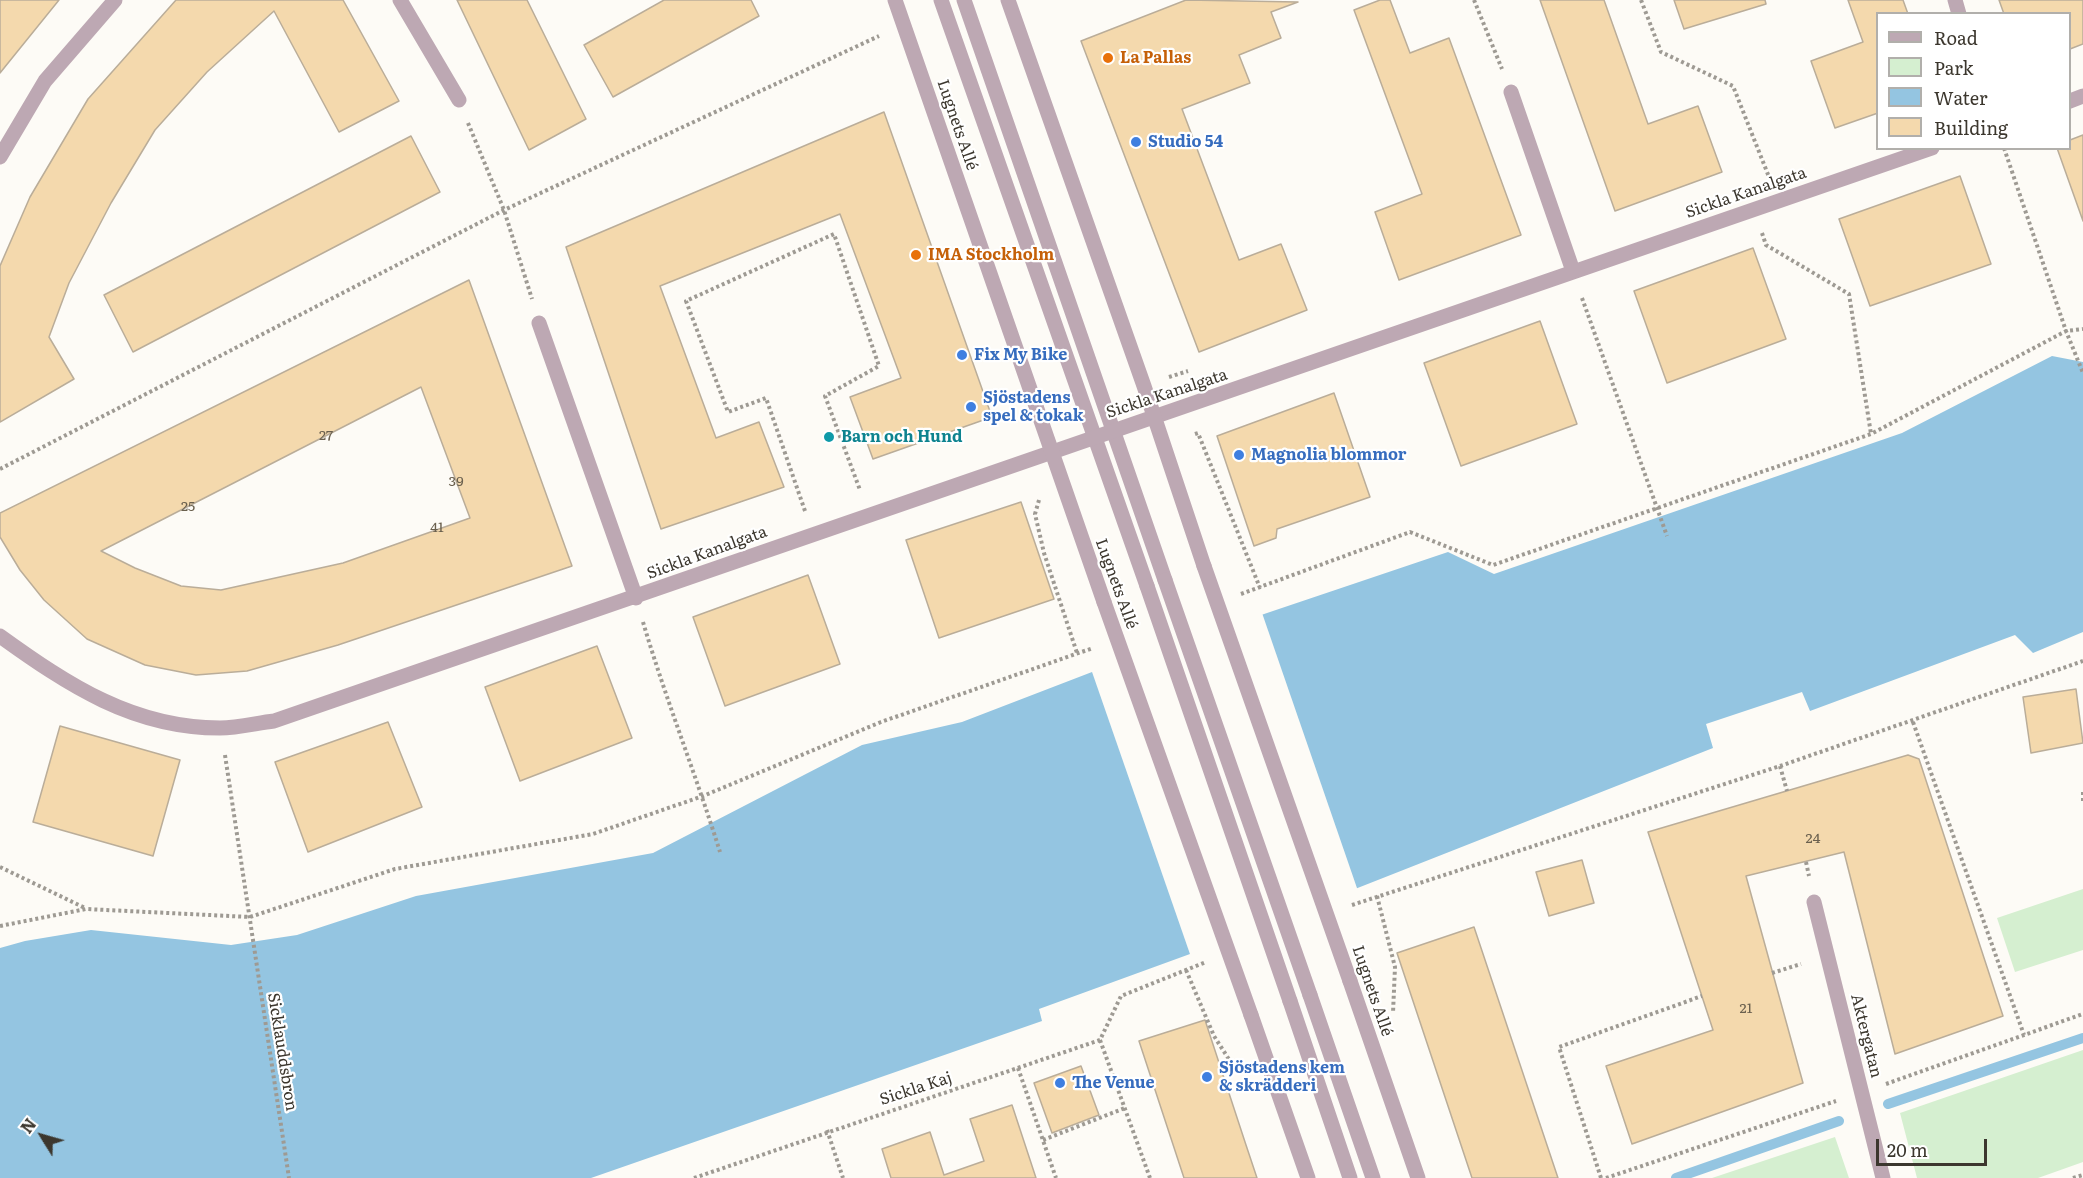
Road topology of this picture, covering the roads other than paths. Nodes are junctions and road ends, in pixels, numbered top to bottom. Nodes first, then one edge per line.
1 (115, 0) edge
2 (400, 0) edge
3 (895, 0) edge
4 (941, 0) edge
5 (964, 0) edge
6 (1008, 0) edge
7 (1511, 92) dead end
8 (459, 100) road end
9 (1926, 150) edge
10 (0, 157) edge
11 (1573, 271) junction
12 (539, 323) road end
13 (1155, 418) junction
14 (1112, 430) junction
15 (1096, 436) junction
16 (1051, 452) junction
17 (636, 598) junction
18 (0, 636) edge
19 (1814, 902) dead end
20 (1308, 1178) edge
21 (1350, 1178) edge
22 (1373, 1178) edge
23 (1418, 1178) edge
24 (1883, 1178) edge

1 - 10 street
2 - 8 street
3 - 16 street, Lugnets Allé
4 - 15 street
5 - 14 street
6 - 13 street, Lugnets Allé
7 - 11 street
9 - 11 street, Sickla Kanalgata
11 - 13 street, Sickla Kanalgata
12 - 17 street, Sickla Kanalgata
13 - 14 street, Sickla Kanalgata
13 - 23 street, Lugnets Allé, bridge
14 - 15 street, Sickla Kanalgata
14 - 22 street, bridge
15 - 16 street, Sickla Kanalgata
15 - 21 street, bridge
16 - 17 street, Sickla Kanalgata
16 - 20 street, Lugnets Allé, bridge
17 - 18 street, Sickla Kanalgata
19 - 24 street, Aktergatan

